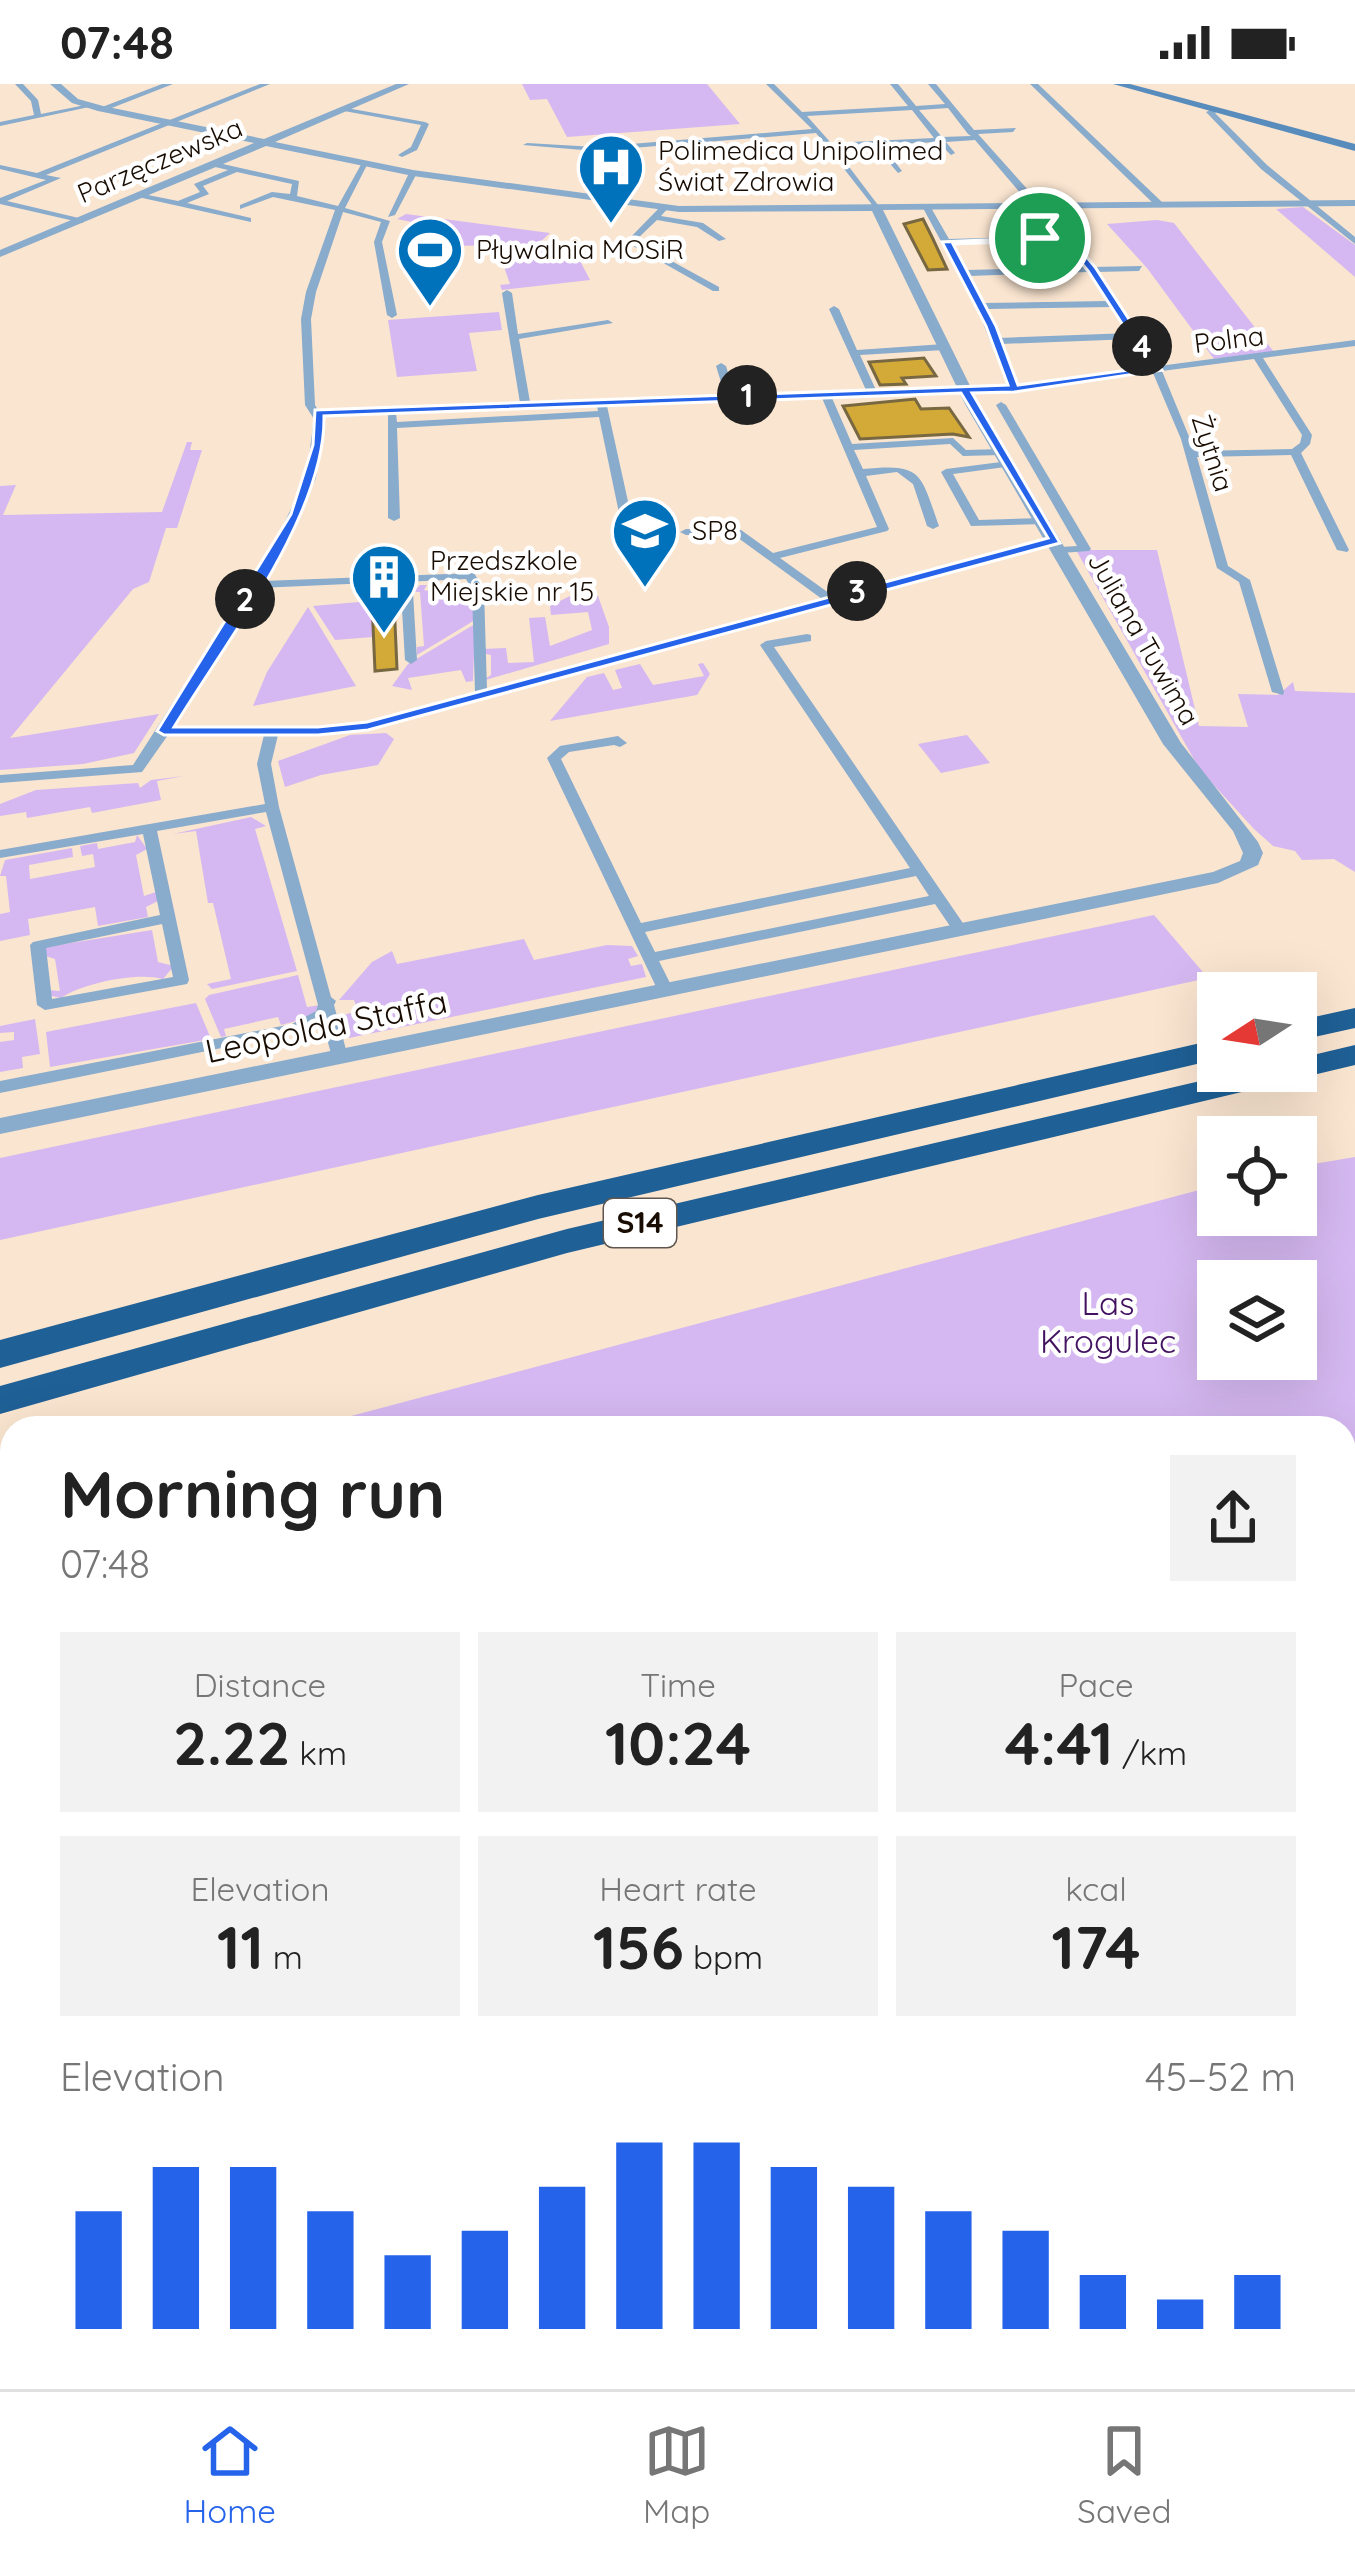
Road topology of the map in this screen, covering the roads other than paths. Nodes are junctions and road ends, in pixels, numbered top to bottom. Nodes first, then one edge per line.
1 (20, 84) edge
2 (55, 84) edge
3 (169, 84) edge
4 (266, 84) edge
5 (770, 84) edge
6 (894, 84) edge
7 (932, 84) edge
8 (1034, 84) edge
9 (1118, 84) edge
10 (394, 85) edge
11 (950, 106) junction
12 (96, 108) junction
13 (915, 108) junction
14 (344, 109) junction
15 (1215, 110) junction
16 (800, 114) junction
17 (38, 117) junction
18 (166, 123) junction
19 (0, 124) edge
20 (1013, 130) dead end
21 (818, 131) junction
22 (974, 135) junction
23 (940, 140) junction
24 (265, 142) junction
25 (876, 142) junction
26 (527, 145) dead end
27 (830, 146) junction
28 (1355, 148) edge
29 (97, 152) junction
30 (951, 154) dead end
31 (402, 155) dead end
32 (367, 163) junction
33 (214, 164) junction
34 (0, 167) edge
35 (236, 170) junction
36 (898, 171) dead end
37 (412, 173) junction
38 (38, 175) junction
39 (55, 179) junction
40 (141, 195) junction
41 (292, 197) junction
42 (0, 201) edge
43 (1355, 203) edge
44 (179, 204) junction
45 (1308, 205) junction
46 (1160, 206) junction
47 (242, 207) dead end
48 (665, 207) junction
49 (1040, 207) junction
50 (927, 208) junction
51 (340, 209) junction
52 (877, 209) junction
53 (391, 215) dead end
54 (655, 217) junction
55 (80, 220) junction
56 (248, 220) dead end
57 (1066, 238) junction
58 (722, 239) dead end
59 (1355, 241) edge
60 (947, 242) junction
61 (0, 254) edge
62 (1139, 268) dead end
63 (1092, 269) junction
64 (964, 273) junction
65 (716, 289) dead end
66 (507, 293) dead end
67 (1114, 304) junction
68 (981, 306) junction
69 (834, 309) dead end
70 (392, 315) dead end
71 (608, 323) dead end
72 (1136, 336) junction
73 (514, 337) junction
74 (993, 341) junction
75 (1354, 345) edge
76 (944, 347) junction
77 (854, 353) junction
78 (1259, 359) junction
79 (721, 366) dead end
80 (1157, 370) junction
81 (1014, 388) junction
82 (964, 389) junction
83 (872, 392) junction
84 (824, 393) junction
85 (730, 395) junction
86 (525, 403) junction
87 (1001, 405) dead end
88 (601, 407) junction
89 (393, 409) junction
90 (319, 413) junction
91 (1009, 418) junction
92 (981, 420) junction
93 (392, 425) junction
94 (848, 447) junction
95 (1295, 452) junction
96 (1190, 454) junction
97 (1005, 458) junction
98 (859, 473) junction
99 (394, 518) dead end
100 (1044, 521) junction
101 (933, 526) dead end
102 (686, 532) dead end
103 (1058, 545) junction
104 (1343, 550) dead end
105 (634, 556) dead end
106 (771, 556) junction
107 (397, 581) junction
108 (254, 585) junction
109 (829, 598) junction
110 (807, 638) dead end
111 (411, 659) dead end
112 (1278, 692) dead end
113 (481, 693) junction
114 (164, 731) junction
115 (272, 731) junction
116 (620, 743) dead end
117 (0, 779) edge
118 (272, 807) junction
119 (149, 828) junction
120 (0, 854) edge
121 (918, 871) junction
122 (1218, 877) joint
123 (938, 899) junction
124 (168, 918) junction
125 (635, 929) junction
126 (959, 929) junction
127 (650, 958) junction
128 (666, 991) junction
129 (328, 1001) junction
130 (1355, 1018) edge
131 (1317, 1026) edge
132 (296, 1028) junction
133 (339, 1050) junction
134 (1197, 1054) edge
135 (1355, 1055) edge
136 (1317, 1064) edge
137 (0, 1087) edge
138 (1197, 1092) edge
139 (0, 1126) edge
140 (0, 1354) edge
141 (0, 1400) edge

1 - 17 street
2 - 12 street
3 - 12 street
4 - 18 street
5 - 16 street
6 - 13 street
7 - 11 street, Żytnia
8 - 46 street
9 - 15 main road
10 - 14 street, Parzęczewska
11 - 13 street
11 - 22 street, Żytnia
12 - 17 street
12 - 18 street
13 - 16 street
13 - 23 street
14 - 24 street, Parzęczewska
14 - 31 street
15 - 28 main road
15 - 45 street
16 - 21 street
17 - 19 street
18 - 24 street
18 - 29 street
20 - 22 street
21 - 26 street
21 - 27 street
22 - 23 street
22 - 49 street, Żytnia
23 - 25 street
23 - 30 street
24 - 32 street
24 - 33 street, Parzęczewska
25 - 27 street
25 - 36 street
27 - 52 street
29 - 38 street
29 - 39 street
32 - 37 street
32 - 51 street
33 - 35 street
33 - 40 street, Parzęczewska
34 - 38 street
35 - 41 street
35 - 44 street
37 - 48 street
37 - 53 street
38 - 39 street
39 - 42 street
40 - 44 street
40 - 55 street, Parzęczewska
41 - 47 street
41 - 51 street
42 - 55 street
43 - 45 street
44 - 56 street
45 - 46 street
45 - 59 street
46 - 49 street
48 - 52 street
48 - 54 street
49 - 50 street
49 - 57 street, Żytnia
50 - 52 street
50 - 60 street
51 - 70 street
51 - 90 street
52 - 76 street, Juliana Tuwima
54 - 58 street
54 - 65 street
55 - 61 street, Parzęczewska
57 - 60 street
57 - 63 street, Żytnia
60 - 64 street
62 - 63 street
63 - 64 street
63 - 67 street, Żytnia
64 - 68 street
66 - 73 street
67 - 68 street
67 - 72 street, Żytnia
68 - 74 street
69 - 77 street
71 - 73 street
72 - 74 street
72 - 80 street, Żytnia
73 - 86 street
74 - 81 street
75 - 78 street, Polna
76 - 77 street
76 - 82 street, Juliana Tuwima
77 - 83 street
78 - 80 street, Polna
78 - 95 street
79 - 85 street
80 - 81 street, Polna
80 - 96 street, Żytnia
81 - 82 street, Polna
82 - 83 street, Polna
82 - 92 street, Juliana Tuwima
83 - 84 street, Polna
84 - 85 street, Polna
84 - 94 street
85 - 88 street, Polna
86 - 88 street
86 - 89 street
87 - 91 street
88 - 93 street
88 - 105 street
89 - 90 street
89 - 93 street
90 - 108 street
91 - 92 street
91 - 103 street
92 - 97 street, Juliana Tuwima
93 - 99 street
94 - 97 street
94 - 98 street
95 - 96 street
95 - 104 street
96 - 112 street, Żytnia
97 - 100 street, Juliana Tuwima
97 - 100 street
98 - 101 street
98 - 106 street
100 - 103 street, Juliana Tuwima
102 - 106 street
103 - 109 street
103 - 122 street, Juliana Tuwima
106 - 109 street
107 - 108 street
107 - 111 street
107 - 113 street
108 - 114 street
109 - 113 street
110 - 121 street
113 - 115 street
114 - 115 street
114 - 117 street
115 - 118 street
116 - 125 street
118 - 119 street
118 - 129 street
119 - 120 street
119 - 124 street
121 - 123 street
121 - 125 street
122 - 126 street, Leopolda Staffa
123 - 126 street
123 - 127 street
124 - 124 street
125 - 127 street
126 - 128 street, Leopolda Staffa
127 - 128 street
128 - 133 street, Leopolda Staffa
129 - 132 street
129 - 133 street
130 - 131 highway
132 - 133 street
132 - 137 street
133 - 139 street, Leopolda Staffa
134 - 140 highway, S14
135 - 136 highway
138 - 141 highway, S14

